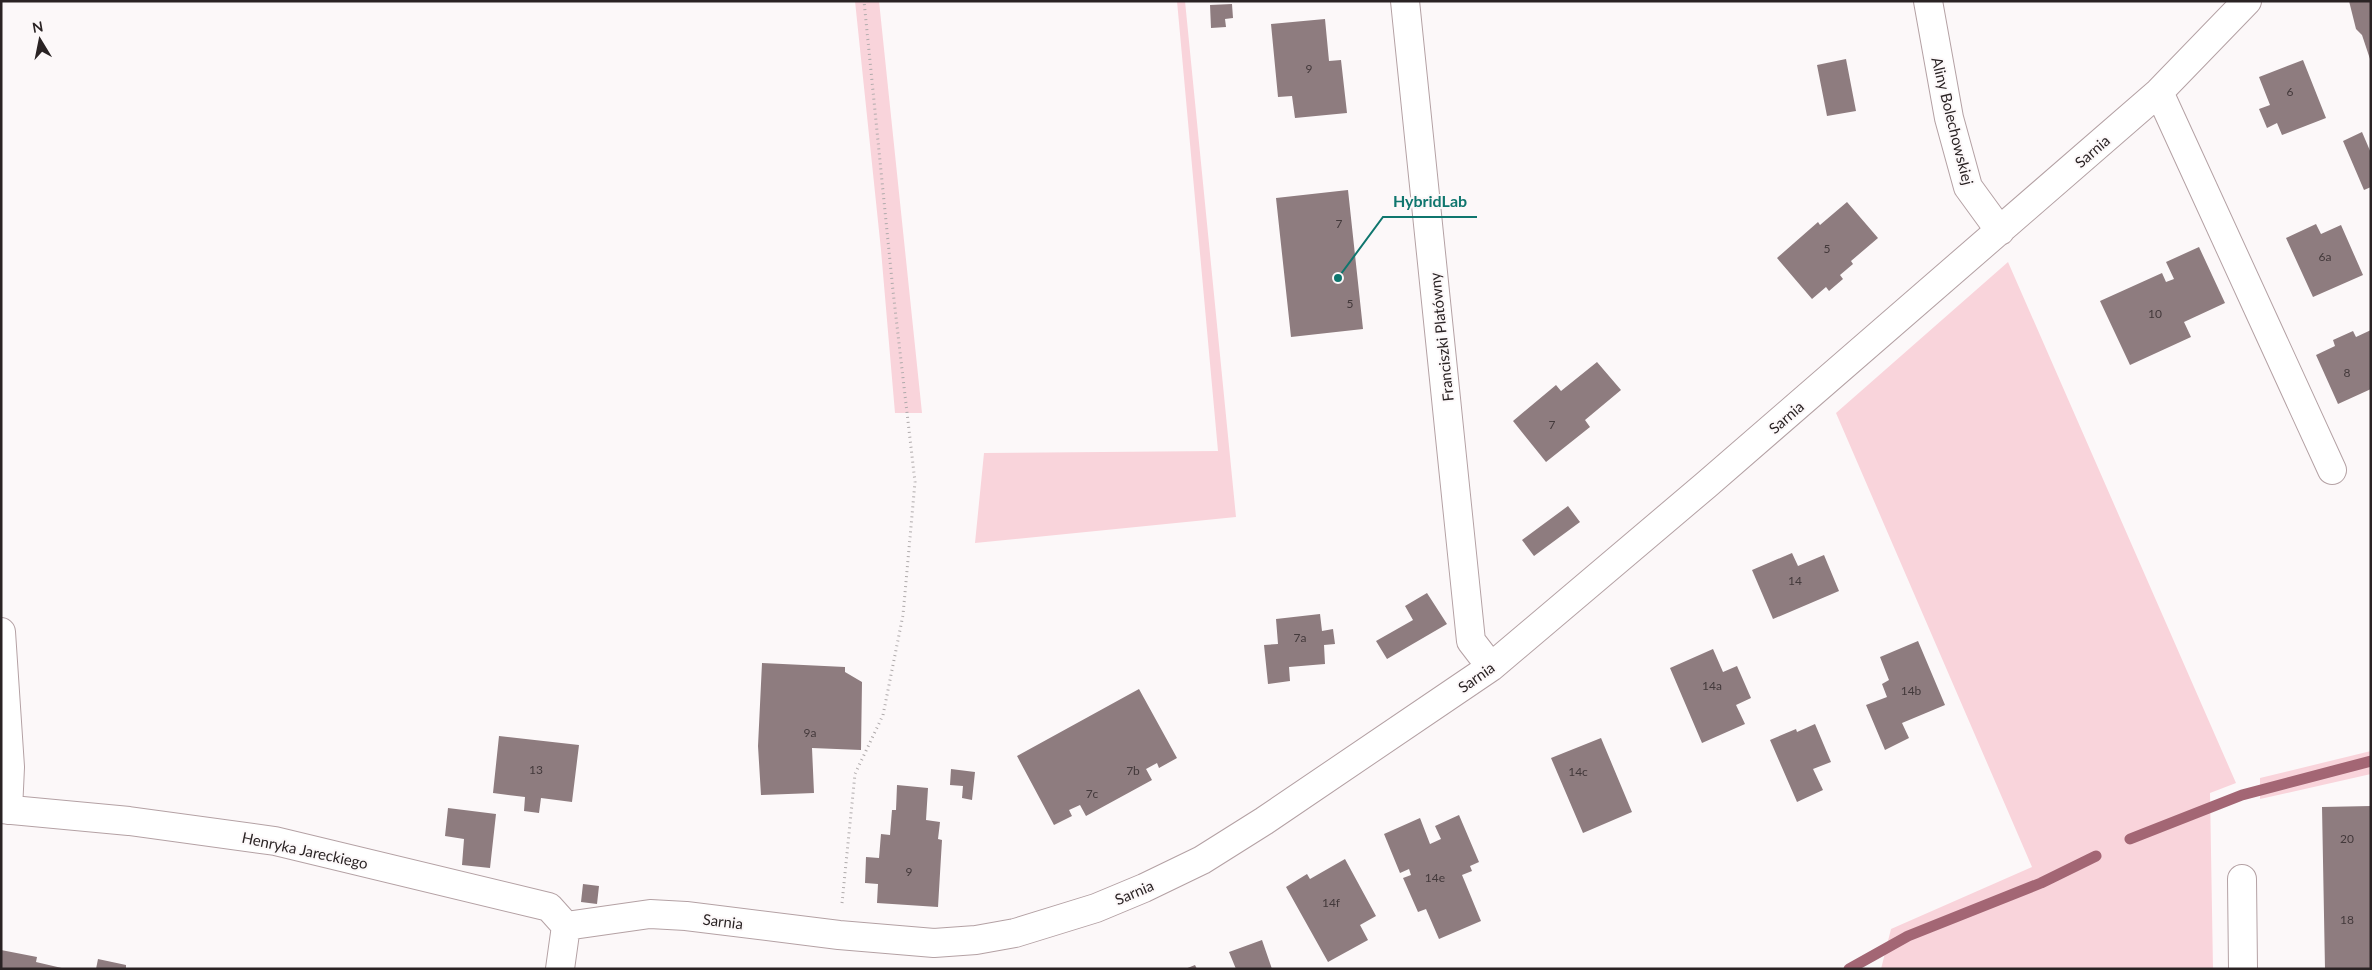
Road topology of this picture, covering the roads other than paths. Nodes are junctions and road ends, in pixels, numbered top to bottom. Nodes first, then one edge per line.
1 (1405, 1) edge
2 (1928, 1) edge
3 (2247, 1) edge
4 (2160, 92) junction
5 (2000, 231) junction
6 (2332, 470) dead end
7 (1, 632) edge
8 (1491, 667) junction
9 (5, 810) edge
10 (2242, 879) dead end
11 (566, 926) junction
12 (560, 969) edge
13 (2243, 969) edge

1 - 8 street, Franciszki Platówny
2 - 5 street, Aliny Bolechowskiej
3 - 4 street, Sarnia
4 - 5 street, Sarnia
4 - 6 street
5 - 8 street, Sarnia
7 - 9 street
8 - 11 street, Sarnia
9 - 11 street, Henryka Jareckiego
10 - 13 street
11 - 12 street

